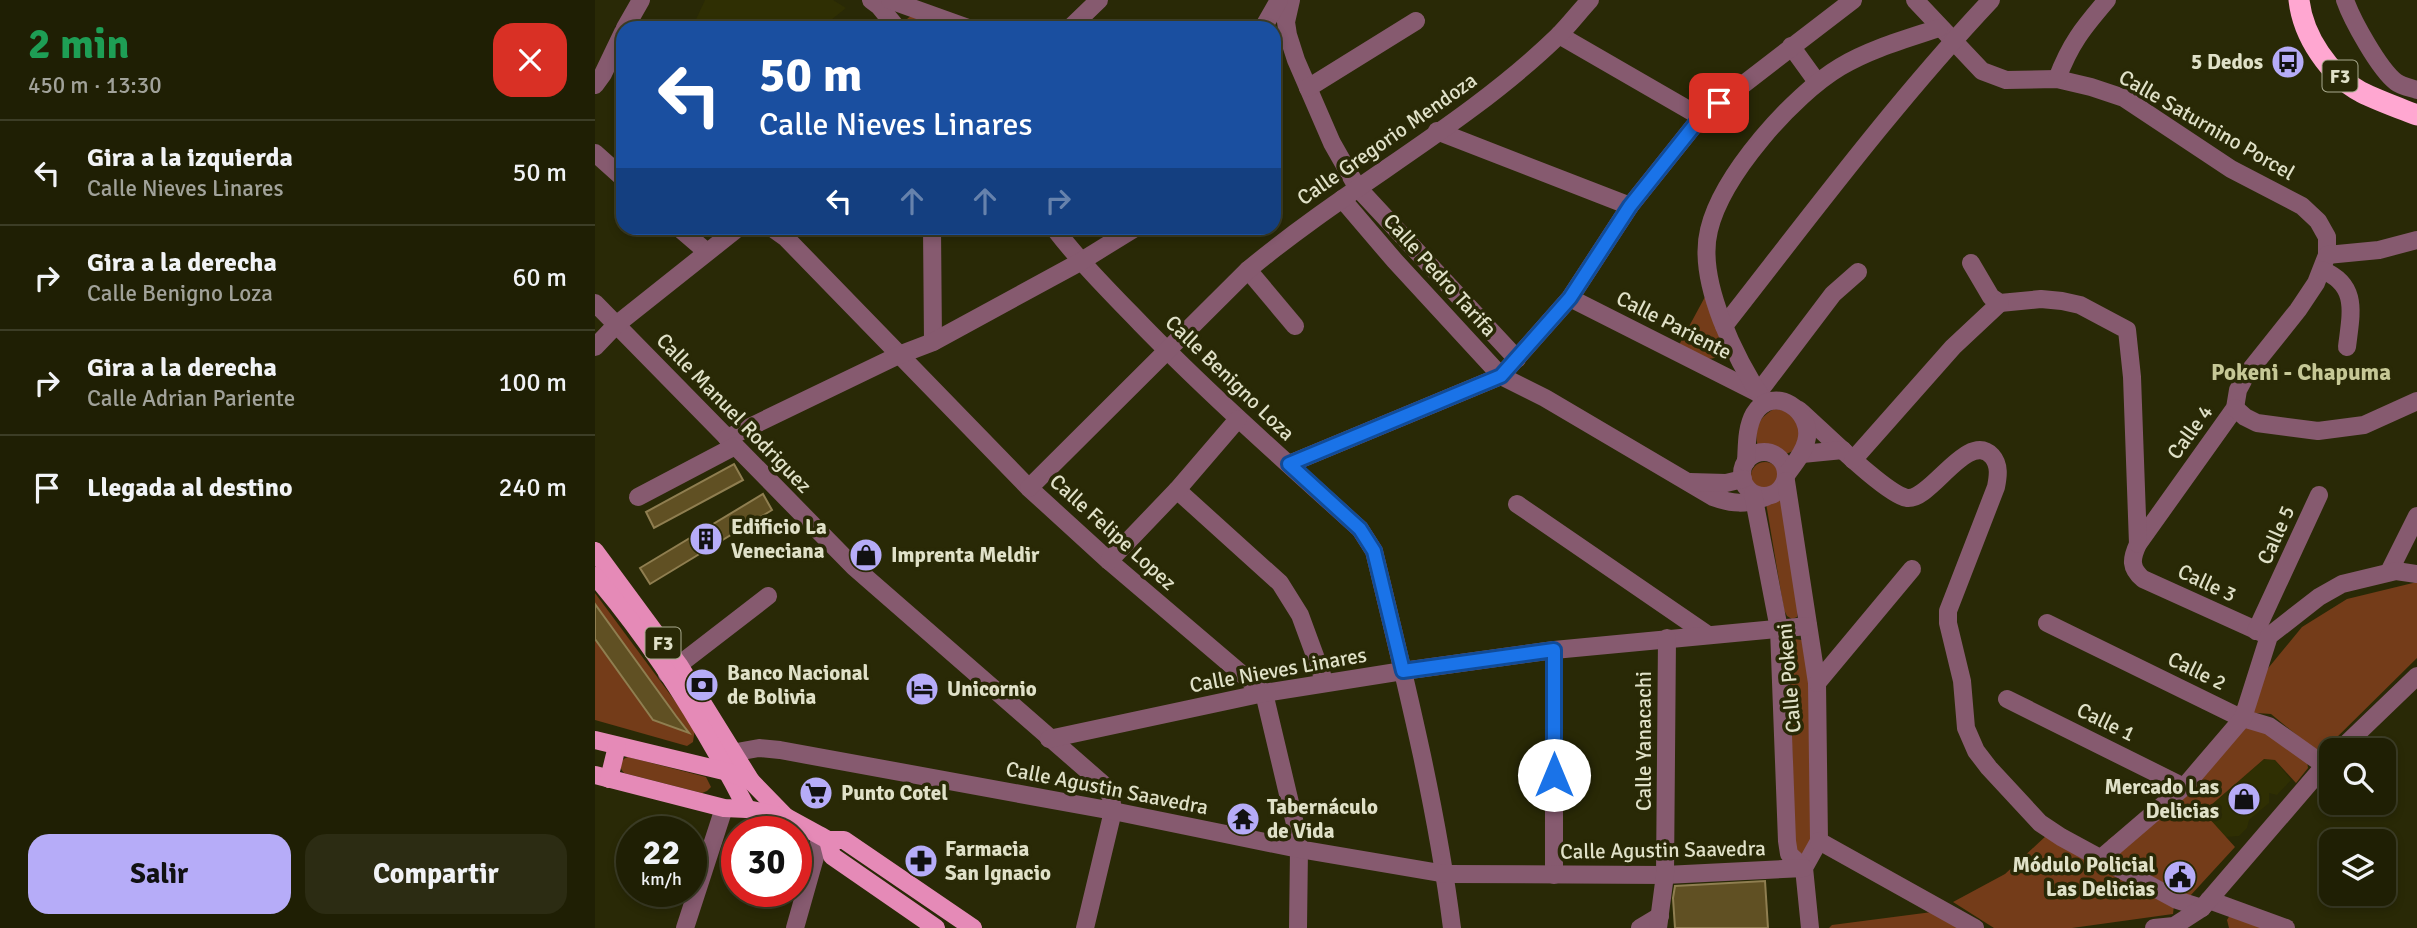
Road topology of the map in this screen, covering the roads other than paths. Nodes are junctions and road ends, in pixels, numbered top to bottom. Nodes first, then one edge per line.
1 (641, 0) edge
2 (871, 0) edge
3 (890, 0) edge
4 (1099, 0) edge
5 (1279, 0) edge
6 (1291, 0) edge
7 (1590, 0) edge
8 (1853, 0) edge
9 (1915, 0) edge
10 (1991, 0) edge
11 (2107, 0) edge
12 (2299, 0) edge
13 (2347, 1) edge
14 (629, 21) edge
15 (891, 21) edge
16 (946, 21) edge
17 (1077, 21) edge
18 (1267, 21) edge
19 (1416, 21) dead end
20 (1939, 28) junction
21 (1559, 35) junction
22 (1952, 41) junction
23 (1791, 46) junction
24 (616, 47) edge
25 (2057, 79) junction
26 (1817, 82) junction
27 (595, 85) edge
28 (1308, 88) junction
29 (2417, 90) edge
30 (2417, 115) edge
31 (1701, 117) junction
32 (1437, 131) junction
33 (595, 153) edge
34 (616, 172) edge
35 (1357, 187) junction
36 (1342, 199) junction
37 (1630, 206) junction
38 (687, 235) edge
39 (729, 235) edge
40 (779, 235) edge
41 (931, 235) edge
42 (1059, 235) edge
43 (1124, 235) edge
44 (2417, 240) edge
45 (707, 252) junction
46 (1080, 262) junction
47 (2324, 262) junction
48 (1971, 263) dead end
49 (1248, 270) junction
50 (1858, 272) dead end
51 (1570, 298) junction
52 (595, 303) edge
53 (2000, 303) junction
54 (616, 325) junction
55 (1295, 326) dead end
56 (1724, 326) junction
57 (933, 342) junction
58 (2347, 346) dead end
59 (595, 347) edge
60 (1166, 349) junction
61 (899, 355) junction
62 (1517, 359) junction
63 (1501, 376) junction
64 (1761, 398) junction
65 (2417, 401) edge
66 (2235, 408) junction
67 (1799, 410) junction
68 (1238, 419) junction
69 (731, 442) junction
70 (1802, 454) junction
71 (1848, 455) junction
72 (1289, 464) junction
73 (1786, 477) junction
74 (1690, 482) junction
75 (1752, 487) junction
76 (1029, 488) junction
77 (1177, 490) junction
78 (2319, 495) dead end
79 (638, 497) dead end
80 (1517, 504) dead end
81 (2417, 516) edge
82 (2138, 544) junction
83 (595, 551) edge
84 (1109, 561) junction
85 (2132, 565) joint
86 (1912, 569) dead end
87 (2389, 572) junction
88 (2417, 574) edge
89 (595, 576) edge
90 (768, 596) dead end
91 (2047, 622) dead end
92 (1808, 626) junction
93 (1779, 629) junction
94 (2262, 634) junction
95 (1708, 635) junction
96 (1667, 638) junction
97 (1554, 650) junction
98 (673, 670) junction
99 (1403, 671) junction
100 (2417, 676) edge
101 (1325, 683) junction
102 (1817, 683) junction
103 (1264, 693) junction
104 (2007, 699) dead end
105 (2243, 718) junction
106 (2353, 738) edge
107 (1049, 739) junction
108 (595, 740) edge
109 (617, 746) junction
110 (725, 753) junction
111 (2319, 757) edge
112 (699, 767) junction
113 (2319, 771) edge
114 (727, 772) junction
115 (602, 777) edge
116 (751, 781) junction
117 (2184, 787) junction
118 (724, 808) junction
119 (747, 810) junction
120 (1113, 811) junction
121 (780, 816) edge
122 (785, 816) edge
123 (812, 831) edge
124 (825, 838) junction
125 (1819, 841) junction
126 (1299, 849) junction
127 (2100, 859) junction
128 (1804, 868) junction
129 (1445, 874) junction
130 (1554, 875) junction
131 (1665, 875) junction
132 (2205, 904) junction
133 (1659, 922) edge
134 (2179, 927) edge
135 (685, 928) edge
136 (795, 928) edge
137 (936, 928) edge
138 (973, 928) edge
139 (1086, 928) edge
140 (1298, 928) edge
141 (1452, 928) edge
142 (1640, 928) edge
143 (1810, 928) edge
144 (1975, 928) edge
145 (2154, 928) edge
146 (2286, 928) edge

1 - 14 street
2 - 15 street
3 - 16 street
4 - 17 street
5 - 18 street
6 - 28 street
7 - 21 street, Calle Gregorio Mendoza
8 - 23 street
9 - 20 street, Calle Saturnino Porcel
10 - 22 street
11 - 25 street
12 - 30 highway, F3
13 - 29 street
19 - 28 street
20 - 22 street, Calle Saturnino Porcel
20 - 26 street
21 - 31 street
21 - 32 street, Calle Gregorio Mendoza
22 - 25 street, Calle Saturnino Porcel
22 - 56 street
23 - 26 street
23 - 31 street
24 - 27 street
25 - 47 street, Calle Saturnino Porcel
26 - 56 street
28 - 35 street
31 - 37 street
32 - 35 street, Calle Gregorio Mendoza
32 - 37 street
33 - 34 street
35 - 36 street, Calle Gregorio Mendoza
35 - 62 street
36 - 49 street, Calle Gregorio Mendoza
36 - 63 street, Calle Pedro Tarifa
37 - 51 street
38 - 45 street
39 - 45 street
40 - 61 street, Calle Felipe Lopez
41 - 57 street
42 - 46 street, Calle Benigno Loza
43 - 46 street
44 - 47 street
45 - 54 street
46 - 57 street
46 - 60 street, Calle Benigno Loza
47 - 58 street
47 - 66 street, Calle 4
48 - 53 street
49 - 55 street
49 - 60 street, Calle Gregorio Mendoza
50 - 64 street, Calle Pokeni
51 - 62 street
51 - 64 street, Calle Pariente
52 - 54 street, Calle Manuel Rodriguez
53 - 71 street
53 - 82 street
54 - 59 street
54 - 69 street, Calle Manuel Rodriguez
56 - 64 street
57 - 61 street
60 - 68 street, Calle Benigno Loza
60 - 76 street, Calle Gregorio Mendoza
61 - 69 street
61 - 76 street, Calle Felipe Lopez
62 - 63 street
63 - 72 street
63 - 74 street, Calle Pedro Tarifa
64 - 67 street, Calle Pariente
64 - 75 street, Calle Pokeni
65 - 66 street
66 - 82 street, Calle 4
67 - 70 street
67 - 71 street
68 - 72 street, Calle Benigno Loza
68 - 77 street
69 - 79 street
69 - 107 street, Calle Manuel Rodriguez
70 - 71 street
70 - 73 street
71 - 127 street
72 - 99 street, Calle Benigno Loza
73 - 75 street
73 - 75 street
73 - 92 street, Calle Pokeni
74 - 75 street, Calle Pedro Tarifa
74 - 75 street, Calle Pedro Tarifa
75 - 93 street, Calle Pokeni
76 - 84 street, Calle Felipe Lopez
77 - 84 street
77 - 101 street
78 - 94 street, Calle 5
80 - 95 street
81 - 87 street
82 - 85 street, Calle 4
83 - 98 main road, F3
84 - 103 street, Calle Felipe Lopez
85 - 94 street, Calle 3
86 - 102 street
87 - 88 street
87 - 94 street
89 - 98 main road, F3
90 - 98 street
91 - 105 street, Calle 2
92 - 93 street, Calle Nieves Linares
92 - 102 street, Calle Pokeni
93 - 95 street, Calle Nieves Linares
93 - 128 street, Calle Pokeni
94 - 105 street, Calle 5
95 - 96 street, Calle Nieves Linares
96 - 97 street, Calle Nieves Linares
96 - 131 street, Calle Yanacachi
97 - 99 street, Calle Nieves Linares
97 - 130 street
98 - 110 main road, F3
99 - 101 street, Calle Nieves Linares
99 - 129 street, Calle Benigno Loza
100 - 106 street
101 - 103 street, Calle Nieves Linares
102 - 125 street, Calle Pokeni
103 - 107 street, Calle Nieves Linares
103 - 126 street
104 - 117 street, Calle 1
105 - 111 street, Calle 2
105 - 117 street
107 - 120 street, Calle Manuel Rodriguez
108 - 109 main road
109 - 112 main road
109 - 115 main road
110 - 112 street, Calle Agustin Saavedra
110 - 114 main road, F3
110 - 116 main road, F3
110 - 120 street, Calle Agustin Saavedra
112 - 114 main road
113 - 132 street
114 - 116 main road
114 - 119 main road, F3
115 - 118 main road
116 - 122 main road, F3
117 - 127 street
118 - 119 main road
118 - 135 street
119 - 121 main road, F3
120 - 126 street, Calle Agustin Saavedra
120 - 139 street
123 - 124 main road, F3
124 - 136 street
124 - 137 main road, F3
124 - 138 main road, F3
125 - 128 street, Calle Pokeni
125 - 144 street
126 - 129 street, Calle Agustin Saavedra
126 - 140 street
127 - 132 street
128 - 131 street, Calle Agustin Saavedra
128 - 143 street, Calle Pokeni
129 - 130 street, Calle Agustin Saavedra
129 - 141 street, Calle Benigno Loza
130 - 131 street, Calle Agustin Saavedra
131 - 133 street, Calle Yanacachi
132 - 134 street
132 - 146 street
133 - 142 street
134 - 145 street

